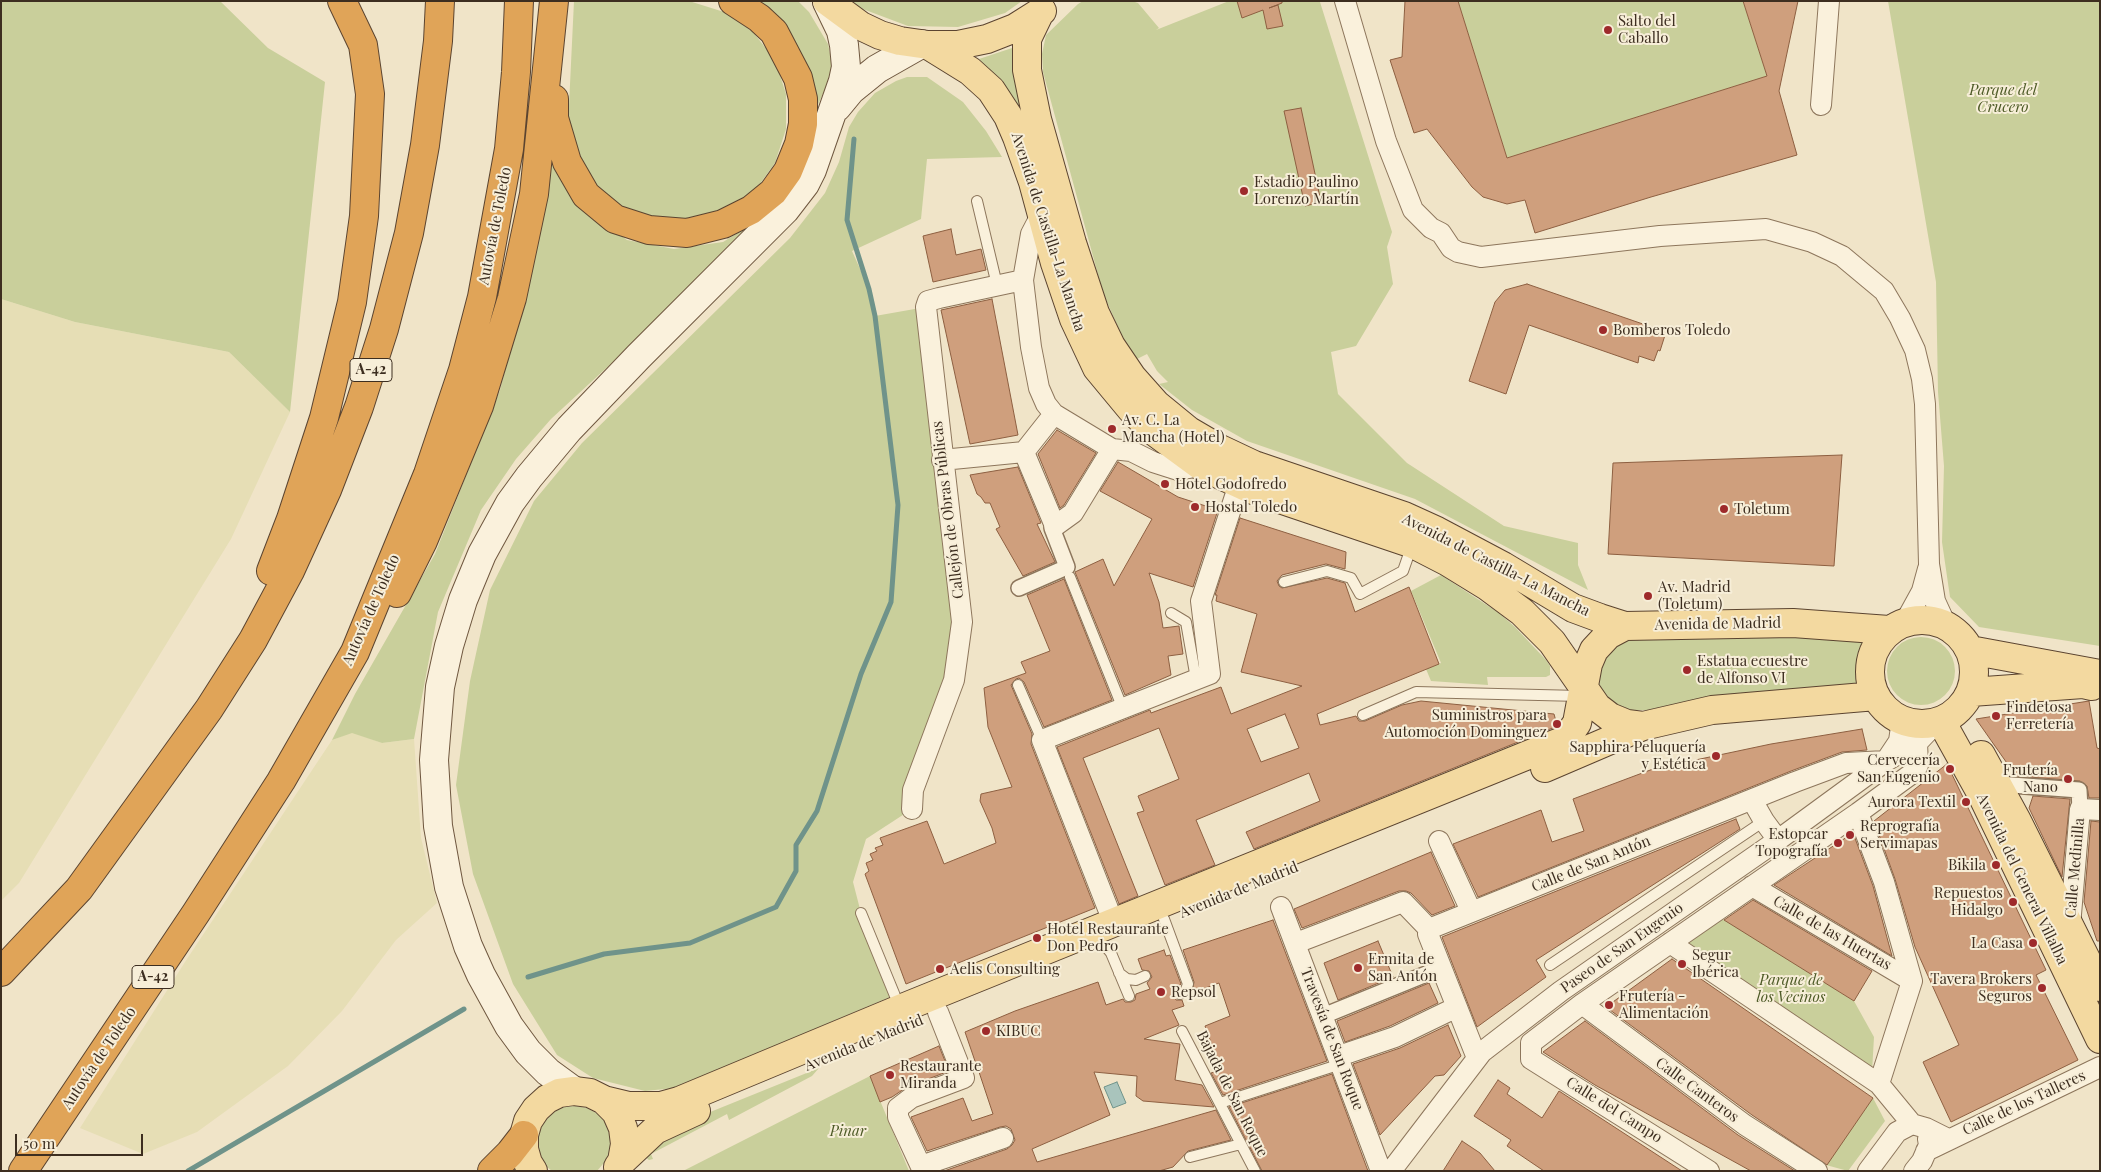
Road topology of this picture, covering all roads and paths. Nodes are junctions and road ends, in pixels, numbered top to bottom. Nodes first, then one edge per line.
1 (342, 1) edge
2 (440, 1) edge
3 (519, 1) edge
4 (554, 1) edge
5 (733, 1) edge
6 (1345, 1) edge
7 (1829, 1) edge
8 (827, 2) edge
9 (1046, 7) edge
10 (924, 45) junction
11 (1821, 105) dead end
12 (830, 116) junction
13 (977, 201) dead end
14 (1042, 212) junction
15 (1023, 280) junction
16 (997, 285) junction
17 (1054, 414) junction
18 (1112, 449) junction
19 (1024, 452) junction
20 (942, 460) junction
21 (1201, 466) junction
22 (1239, 484) junction
23 (1055, 526) junction
24 (1413, 544) junction
25 (1929, 564) junction
26 (1070, 577) dead end
27 (1284, 582) dead end
28 (1019, 588) dead end
29 (1171, 613) dead end
30 (1946, 625) junction
31 (1625, 626) junction
32 (1897, 626) junction
33 (1970, 650) junction
34 (355, 652) junction
35 (2100, 674) edge
36 (1196, 679) junction
37 (1018, 685) dead end
38 (2100, 687) edge
39 (1584, 692) junction
40 (1876, 696) junction
41 (209, 709) junction
42 (1123, 709) junction
43 (1953, 711) junction
44 (1363, 715) dead end
45 (1902, 720) junction
46 (1643, 726) junction
47 (1042, 740) junction
48 (1917, 743) junction
49 (1886, 761) junction
50 (1998, 784) junction
51 (1752, 800) junction
52 (912, 809) dead end
53 (2090, 810) edge
54 (1858, 813) junction
55 (1764, 821) junction
56 (1778, 840) junction
57 (1439, 841) dead end
58 (1752, 886) junction
59 (1281, 907) dead end
60 (1471, 911) junction
61 (861, 913) dead end
62 (1164, 919) junction
63 (2070, 928) junction
64 (1429, 929) junction
65 (1108, 935) junction
66 (1670, 943) junction
67 (1296, 944) junction
68 (1178, 956) junction
69 (1550, 965) dead end
70 (1170, 967) dead end
71 (1441, 968) junction
72 (1, 972) edge
73 (1119, 973) junction
74 (1145, 976) dead end
75 (1912, 981) junction
76 (2100, 987) edge
77 (1180, 994) dead end
78 (1129, 996) dead end
79 (1582, 1004) junction
80 (1457, 1007) junction
81 (900, 1009) junction
82 (938, 1012) junction
83 (1323, 1016) junction
84 (509, 1026) junction
85 (1182, 1031) dead end
86 (2100, 1039) edge
87 (1531, 1043) joint
88 (1476, 1058) junction
89 (1340, 1060) junction
90 (2100, 1067) edge
91 (1879, 1084) junction
92 (574, 1091) junction
93 (604, 1100) junction
94 (1220, 1103) junction
95 (536, 1109) junction
96 (1912, 1128) junction
97 (524, 1135) junction
98 (1003, 1138) dead end
99 (1948, 1139) junction
100 (1241, 1144) junction
101 (1926, 1151) junction
102 (1190, 1157) dead end
103 (619, 1166) edge
104 (922, 1168) edge
105 (23, 1171) edge
106 (492, 1171) edge
107 (533, 1171) edge
108 (1255, 1171) edge
109 (1381, 1171) edge
110 (1391, 1171) edge
111 (1709, 1171) edge
112 (1816, 1171) edge
113 (1868, 1171) edge
114 (1914, 1171) edge

1 - 41 highway
2 - 41 highway, A-42
3 - 34 highway, Autovía de Toledo / A-42
4 - 5 highway
4 - 34 highway
6 - 25 street
7 - 11 street
8 - 10 main road
8 - 12 main road
9 - 10 main road
9 - 31 main road, Avenida de Castilla-La Mancha
10 - 12 main road
10 - 14 main road, Avenida de Castilla-La Mancha
12 - 84 main road
13 - 16 lane
14 - 15 street
14 - 21 main road, Avenida de Castilla-La Mancha
15 - 16 street, Callejón de Obras Públicas
15 - 17 street
16 - 20 street, Callejón de Obras Públicas
17 - 18 street
17 - 19 street
18 - 21 street
18 - 23 street
19 - 20 street
19 - 23 street
20 - 52 street, Callejón de Obras Públicas
21 - 22 main road, Avenida de Castilla-La Mancha
22 - 24 main road, Avenida de Castilla-La Mancha
22 - 36 street
23 - 28 street
24 - 27 lane
24 - 39 main road, Avenida de Castilla-La Mancha
25 - 30 street
25 - 32 street
26 - 42 lane
29 - 36 lane
30 - 32 main road
30 - 33 main road
31 - 32 main road, Avenida de Madrid
31 - 39 main road, Avenida de Madrid
32 - 40 main road
33 - 35 main road
33 - 43 main road
34 - 105 highway, Autovía de Toledo / A-42
36 - 42 street
37 - 47 lane
38 - 43 main road
39 - 44 lane
39 - 46 main road, Avenida de Madrid
39 - 65 main road, Avenida de Madrid
40 - 45 main road
40 - 46 main road, Avenida de Madrid
41 - 72 highway, A-42
42 - 47 street
43 - 45 main road
43 - 48 street, Paseo de San Eugenio
43 - 50 main road, Avenida del General Villalba
43 - 86 main road, Avenida del General Villalba
45 - 49 street, Paseo de San Eugenio
46 - 62 main road, Avenida de Madrid
47 - 65 street
48 - 49 street, Paseo de San Eugenio
48 - 54 street, Paseo de San Eugenio
49 - 51 street, Calle de San Antón
49 - 56 street, Paseo de San Eugenio
50 - 53 street
50 - 63 main road, Avenida del General Villalba
51 - 55 street
51 - 60 street, Calle de San Antón
53 - 63 street, Calle Medinilla
54 - 58 street, Paseo de San Eugenio
54 - 75 street
55 - 56 street
55 - 69 lane
56 - 88 street, Paseo de San Eugenio
57 - 60 street
58 - 66 street, Paseo de San Eugenio
58 - 75 street, Calle de las Huertas
59 - 67 street, Travesía de San Roque
60 - 64 street, Calle de San Antón
61 - 81 lane
62 - 65 main road, Avenida de Madrid
62 - 68 lane
63 - 76 main road, Avenida del General Villalba
64 - 67 street
64 - 71 street
65 - 73 lane
65 - 81 main road, Avenida de Madrid
65 - 82 main road, Avenida de Madrid
66 - 79 street, Paseo de San Eugenio
66 - 91 street
67 - 83 street, Travesía de San Roque
68 - 70 lane
68 - 77 lane
71 - 80 street
71 - 83 street
73 - 74 lane
73 - 78 lane
75 - 91 street
79 - 87 street, Paseo de San Eugenio
79 - 112 street, Calle Canteros
80 - 88 street
80 - 89 street
81 - 93 main road, Avenida de Madrid
82 - 103 main road, Avenida de Madrid
82 - 104 street
83 - 89 street, Travesía de San Roque
84 - 92 main road
84 - 95 main road
85 - 94 lane, Bajada de San Roque
87 - 111 street, Calle del Campo
88 - 110 street, Paseo de San Eugenio
89 - 94 lane
89 - 109 street, Travesía de San Roque
90 - 99 street, Calle de los Talleres
91 - 96 street
92 - 93 main road, Avenida de Madrid
92 - 95 main road, Avenida de Madrid
93 - 103 main road, Avenida de Madrid
94 - 100 lane, Bajada de San Roque
95 - 97 main road, Avenida de Madrid
96 - 99 street, Calle de los Talleres
96 - 101 street
96 - 113 street
97 - 106 highway
97 - 107 main road
98 - 104 street
99 - 101 street, Calle de los Talleres
100 - 102 lane
100 - 108 lane, Bajada de San Roque
101 - 114 street

